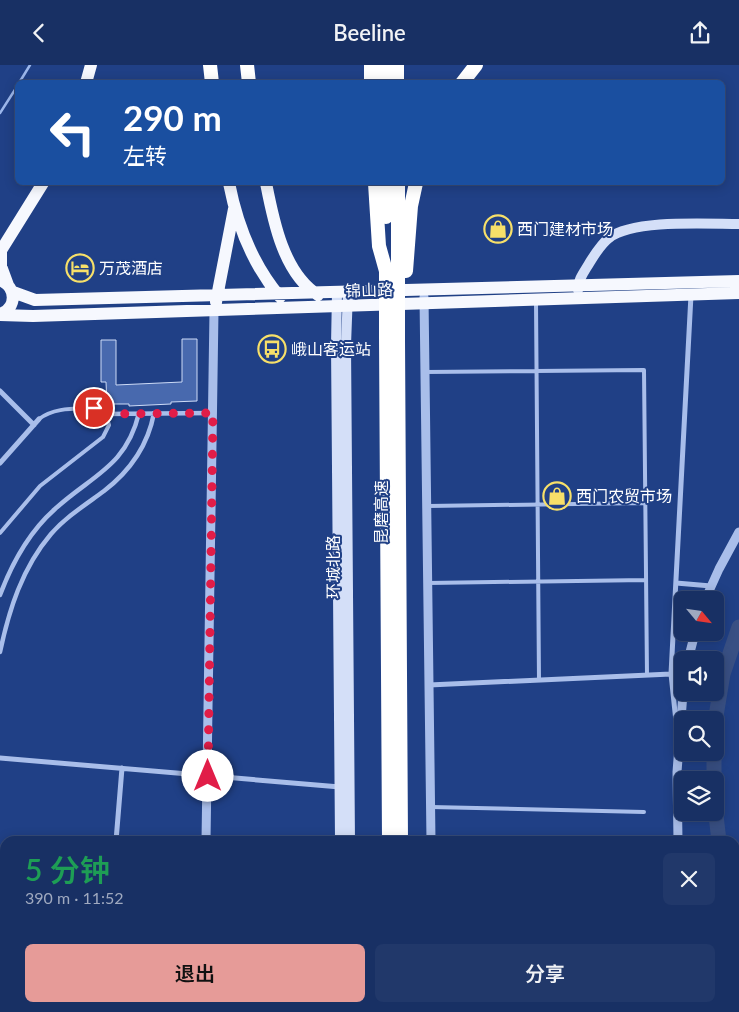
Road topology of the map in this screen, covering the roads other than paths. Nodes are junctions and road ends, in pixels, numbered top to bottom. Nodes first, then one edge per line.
1 (92, 65) edge
2 (210, 65) edge
3 (247, 65) edge
4 (371, 65) edge
5 (385, 65) edge
6 (397, 65) edge
7 (476, 65) edge
8 (87, 80) edge
9 (212, 80) edge
10 (249, 80) edge
11 (371, 80) edge
12 (385, 80) edge
13 (397, 80) edge
14 (464, 80) edge
15 (42, 185) edge
16 (229, 185) edge
17 (266, 185) edge
18 (375, 185) edge
19 (386, 185) edge
20 (398, 185) edge
21 (416, 185) edge
22 (234, 207) junction
23 (739, 224) edge
24 (0, 251) edge
25 (397, 271) junction
26 (739, 281) edge
27 (7, 286) edge
28 (424, 290) junction
29 (314, 292) junction
30 (343, 292) junction
31 (578, 292) junction
32 (277, 293) junction
33 (739, 293) edge
34 (217, 295) junction
35 (691, 295) junction
36 (536, 300) junction
37 (424, 304) junction
38 (342, 307) junction
39 (290, 309) junction
40 (214, 311) junction
41 (0, 315) edge
42 (396, 338) junction
43 (537, 371) junction
44 (425, 372) junction
45 (0, 391) edge
46 (140, 413) junction
47 (154, 413) junction
48 (213, 413) junction
49 (104, 414) junction
50 (39, 419) joint
51 (34, 425) junction
52 (0, 463) edge
53 (645, 503) junction
54 (538, 505) junction
55 (427, 506) junction
56 (739, 532) edge
57 (0, 533) edge
58 (646, 580) junction
59 (538, 581) junction
60 (428, 583) junction
61 (676, 583) junction
62 (711, 586) junction
63 (709, 591) edge
64 (0, 595) edge
65 (0, 652) edge
66 (672, 674) junction
67 (647, 675) junction
68 (539, 680) junction
69 (429, 685) junction
70 (675, 711) edge
71 (0, 758) edge
72 (678, 761) edge
73 (122, 768) junction
74 (208, 776) junction
75 (345, 788) junction
76 (431, 807) junction
77 (644, 812) dead end
78 (116, 836) edge
79 (206, 836) edge
80 (340, 836) edge
81 (350, 836) edge
82 (389, 836) edge
83 (401, 836) edge
84 (431, 836) edge
85 (678, 836) edge

1 - 8 highway
2 - 9 highway
3 - 10 highway
4 - 11 highway
5 - 12 highway
6 - 13 highway
7 - 14 highway
15 - 24 highway
16 - 22 highway
17 - 29 highway
18 - 25 highway
19 - 25 highway, 昆磨高速
20 - 25 highway, 昆磨高速
21 - 25 highway
22 - 32 highway
22 - 34 highway
23 - 31 main road
24 - 27 highway
25 - 42 highway, 昆磨高速, bridge
25 - 42 highway
26 - 31 highway, 锦山路
27 - 34 highway, 锦山路
27 - 41 highway
28 - 30 highway, 锦山路
28 - 31 highway, 锦山路
28 - 37 street
29 - 30 highway, 锦山路
29 - 32 highway, 锦山路
29 - 38 highway
30 - 38 main road, 环城北路
31 - 35 highway, 锦山路
31 - 36 highway, 锦山路
32 - 34 highway, 锦山路
32 - 39 highway
33 - 35 highway, 锦山路
34 - 40 highway
35 - 61 street
36 - 37 highway, 锦山路
36 - 43 lane
37 - 38 highway, 锦山路
37 - 44 street
38 - 39 highway, 锦山路
38 - 75 main road, 环城北路
39 - 40 highway, 锦山路
40 - 41 highway, 锦山路
40 - 48 street
42 - 82 highway, 昆磨高速
42 - 83 highway, 昆磨高速
43 - 44 lane
43 - 53 lane
43 - 54 lane
44 - 55 street
45 - 51 street
46 - 47 street
46 - 49 street
46 - 64 street
47 - 48 street
47 - 65 street
48 - 74 street
49 - 50 lane
49 - 57 lane
50 - 51 street
51 - 52 street
53 - 54 lane
53 - 58 lane
54 - 55 lane
54 - 59 lane
55 - 60 street
56 - 62 street
58 - 59 lane
58 - 67 lane
59 - 60 lane
59 - 68 lane
60 - 69 street
61 - 62 street
61 - 66 street
62 - 63 street
66 - 67 street
66 - 70 street
67 - 68 street
68 - 69 street
69 - 76 street
71 - 73 street
72 - 85 street
73 - 74 street
73 - 78 street
74 - 75 street
74 - 79 street
75 - 80 main road, 环城北路
75 - 81 main road, 环城北路
76 - 77 lane
76 - 84 street

